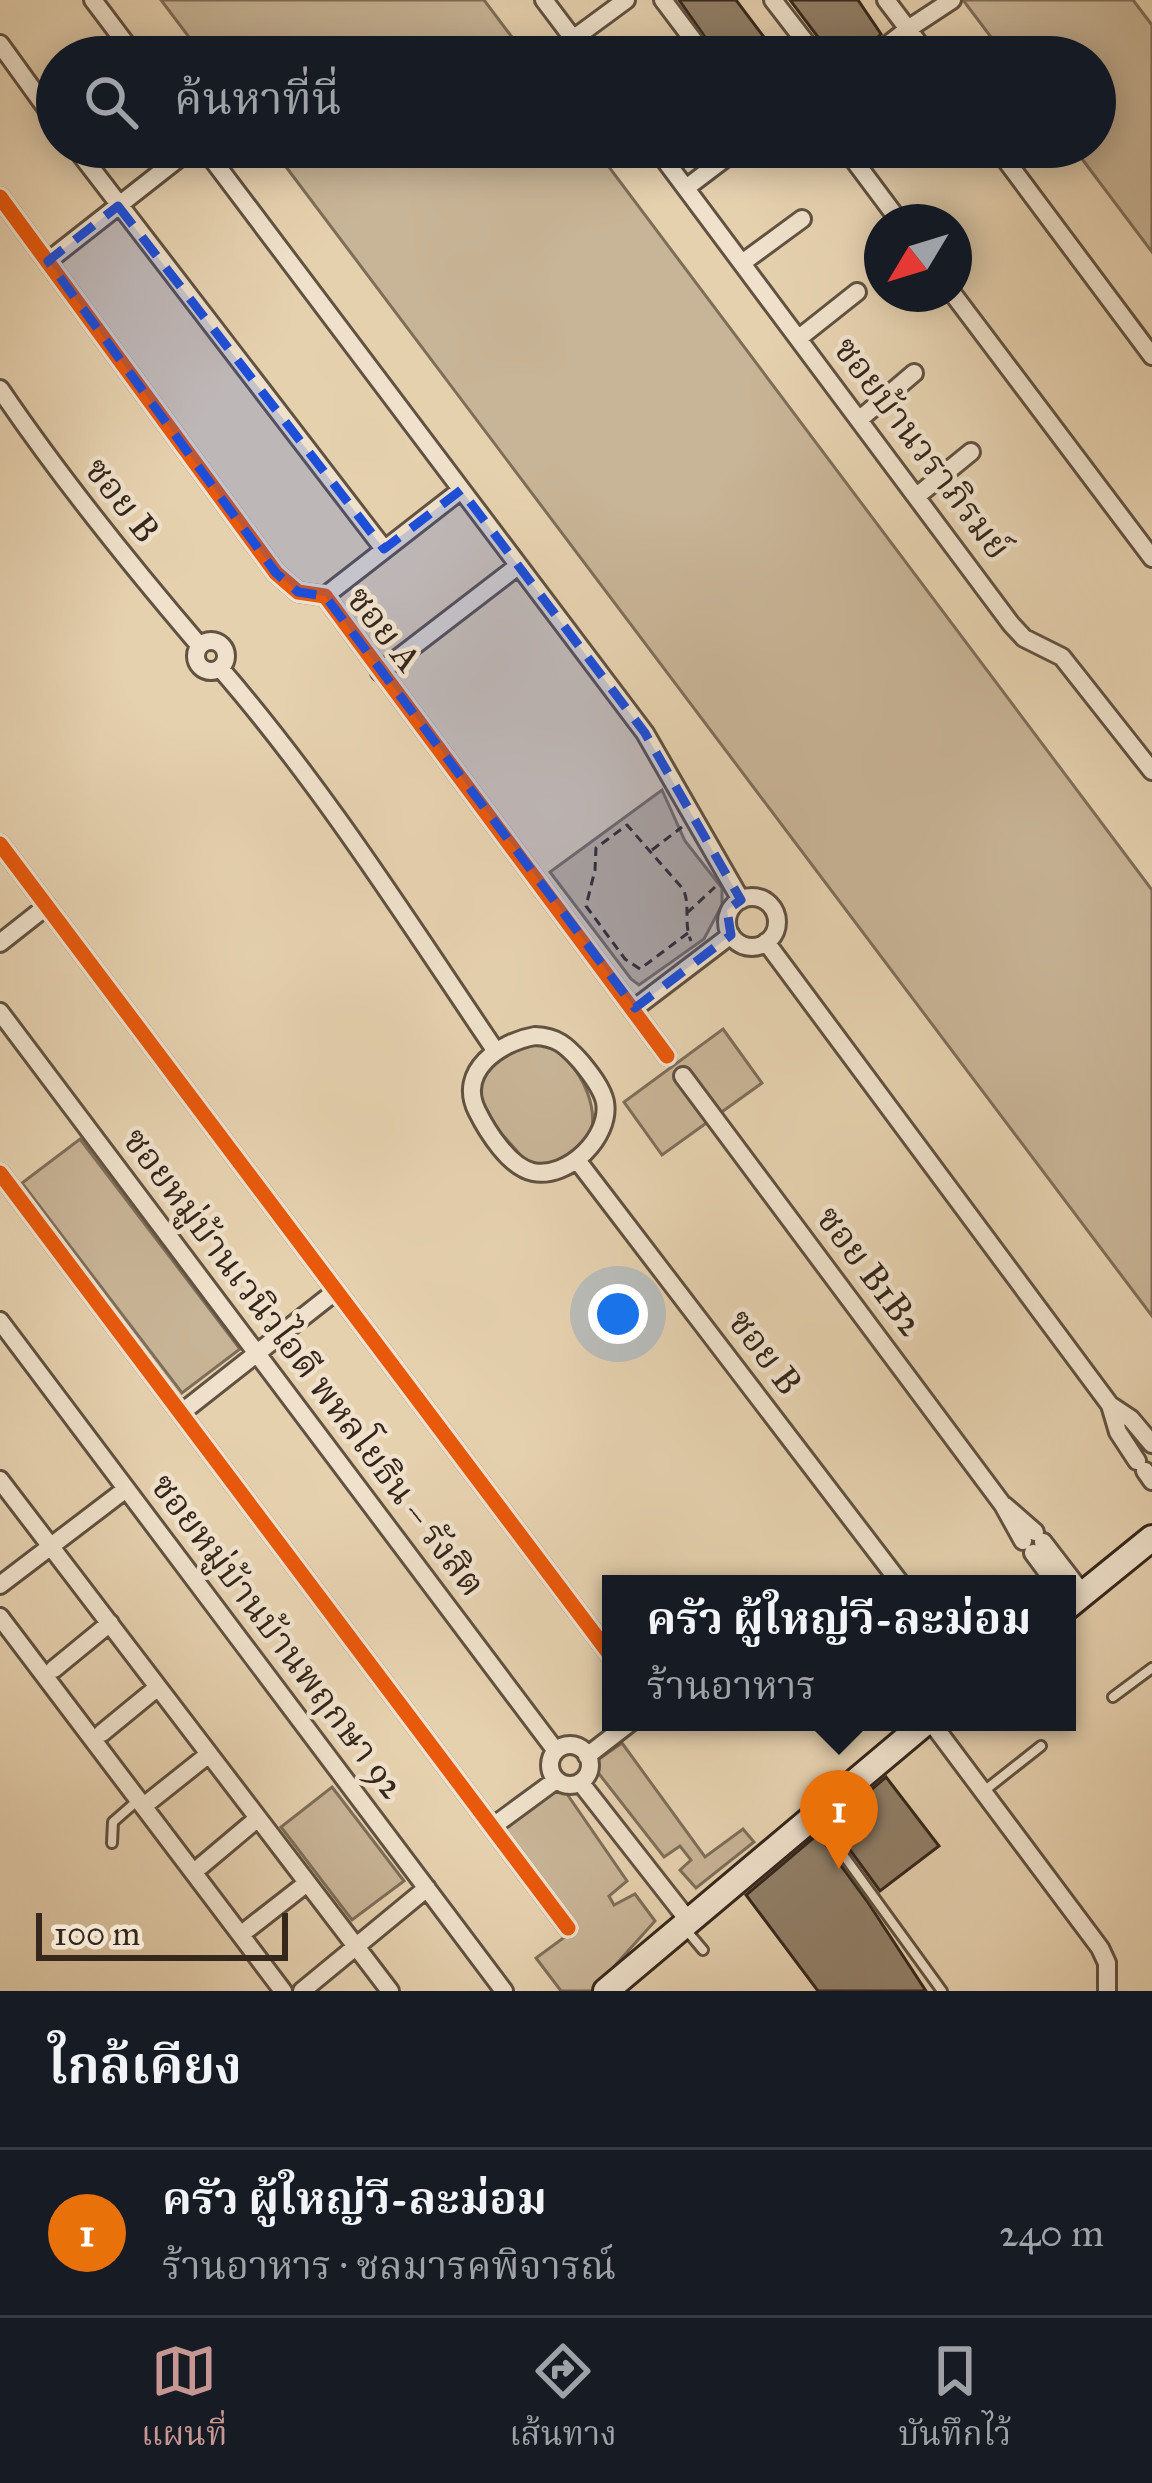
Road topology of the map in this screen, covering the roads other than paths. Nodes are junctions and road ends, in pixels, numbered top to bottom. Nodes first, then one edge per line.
1 (93, 0) edge
2 (544, 0) edge
3 (626, 0) edge
4 (663, 0) edge
5 (773, 0) edge
6 (886, 0) edge
7 (952, 0) edge
8 (908, 28) junction
9 (120, 36) edge
10 (571, 36) edge
11 (577, 36) edge
12 (690, 36) edge
13 (801, 36) edge
14 (898, 36) edge
15 (914, 36) edge
16 (0, 44) edge
17 (36, 93) edge
18 (90, 168) edge
19 (166, 168) edge
20 (219, 168) edge
21 (671, 168) edge
22 (712, 168) edge
23 (860, 168) edge
24 (1012, 168) edge
25 (686, 188) junction
26 (0, 197) edge
27 (887, 204) edge
28 (118, 206) junction
29 (802, 219) dead end
30 (48, 261) junction
31 (742, 263) junction
32 (857, 292) dead end
33 (967, 312) edge
34 (799, 338) junction
35 (1152, 356) edge
36 (914, 373) dead end
37 (0, 389) edge
38 (860, 418) junction
39 (971, 452) dead end
40 (460, 490) junction
41 (917, 496) junction
42 (384, 549) junction
43 (1152, 558) edge
44 (518, 566) junction
45 (326, 596) junction
46 (380, 672) junction
47 (1152, 771) edge
48 (0, 844) edge
49 (741, 900) junction
50 (46, 906) junction
51 (731, 935) junction
52 (0, 943) edge
53 (766, 943) junction
54 (635, 1008) junction
55 (0, 1012) edge
56 (495, 1050) junction
57 (667, 1056) dead end
58 (683, 1076) dead end
59 (577, 1160) junction
60 (0, 1173) edge
61 (336, 1291) junction
62 (0, 1321) edge
63 (256, 1354) junction
64 (1110, 1405) junction
65 (181, 1413) junction
66 (1152, 1444) edge
67 (1145, 1471) edge
68 (126, 1489) junction
69 (3, 1491) edge
70 (1034, 1542) junction
71 (50, 1546) junction
72 (1148, 1548) edge
73 (894, 1575) edge
74 (1055, 1575) edge
75 (1055, 1575) edge
76 (0, 1585) edge
77 (1076, 1593) edge
78 (0, 1617) edge
79 (110, 1623) junction
80 (602, 1644) edge
81 (1152, 1668) edge
82 (54, 1669) dead end
83 (158, 1687) junction
84 (1113, 1697) dead end
85 (620, 1731) edge
86 (917, 1731) edge
87 (935, 1731) edge
88 (102, 1733) dead end
89 (1041, 1746) dead end
90 (556, 1751) junction
91 (209, 1754) junction
92 (587, 1756) junction
93 (556, 1780) junction
94 (580, 1782) junction
95 (983, 1792) junction
96 (145, 1800) junction
97 (814, 1814) junction
98 (258, 1818) junction
99 (492, 1827) junction
100 (112, 1844) dead end
101 (201, 1866) dead end
102 (308, 1882) junction
103 (427, 1888) junction
104 (685, 1922) junction
105 (568, 1928) dead end
106 (248, 1929) dead end
107 (356, 1946) junction
108 (703, 1950) dead end
109 (283, 1991) edge
110 (302, 1991) edge
111 (390, 1991) edge
112 (504, 1991) edge
113 (606, 1991) edge
114 (942, 1991) edge
115 (1107, 1991) edge

1 - 9 street
2 - 10 street
3 - 11 street
4 - 12 street
5 - 13 street
6 - 8 street
7 - 8 street
8 - 14 street
8 - 15 street
16 - 17 street
18 - 28 street, ซอย A
19 - 28 street
20 - 40 street
21 - 25 street, ซอยบ้านวราภิรมย์
22 - 25 street
23 - 27 street
24 - 35 street
25 - 31 street, ซอยบ้านวราภิรมย์
26 - 30 street, ซอย A
28 - 30 street
28 - 42 street, ซอย A
29 - 31 street
30 - 45 street, ซอย A
31 - 34 street, ซอยบ้านวราภิรมย์
32 - 34 street
33 - 43 street
34 - 38 street, ซอยบ้านวราภิรมย์
36 - 38 street
37 - 56 street, ซอย B
38 - 41 street, ซอยบ้านวราภิรมย์
39 - 41 street
40 - 42 street, ซอย A
40 - 44 street
41 - 47 street, ซอยบ้านวราภิรมย์
42 - 45 street, ซอย A
44 - 46 street, ซอย A
44 - 49 street
45 - 46 street, ซอย A
46 - 54 street, ซอย A
48 - 50 street
49 - 51 street
49 - 53 street
50 - 52 street
50 - 61 street
51 - 53 street
51 - 54 street
53 - 64 street
54 - 57 street, ซอย A
55 - 63 street, ซอยหมู่บ้านเวนิวไอดี พหลโยธิน – รังสิต
56 - 59 street
56 - 59 street
58 - 70 street, ซอย B1B2
59 - 73 street, ซอย B
60 - 65 street
61 - 63 street
61 - 80 street
62 - 68 street, ซอยหมู่บ้านบ้านพฤกษา 92
63 - 65 street
63 - 90 street, ซอยหมู่บ้านเวนิวไอดี พหลโยธิน – รังสิต
64 - 66 street
64 - 67 street
65 - 99 street
68 - 71 street
68 - 103 street, ซอยหมู่บ้านบ้านพฤกษา 92
69 - 71 street
70 - 74 street, ซอย B1B2
70 - 75 street, ซอย B1B2
71 - 76 street
71 - 79 street
72 - 77 street
78 - 96 street
79 - 82 street
79 - 83 street
81 - 84 lane
83 - 88 street
83 - 91 street
85 - 92 street
86 - 97 street
87 - 95 street
89 - 95 lane
90 - 92 street
90 - 93 street
91 - 96 street
91 - 98 street
92 - 94 street
93 - 94 street
93 - 99 street
94 - 104 street
95 - 115 street
96 - 100 lane
96 - 109 street
97 - 104 street
97 - 114 lane
98 - 101 street
98 - 102 street
99 - 105 street
102 - 106 street
102 - 107 street
103 - 107 street
103 - 112 street, ซอยหมู่บ้านบ้านพฤกษา 92
104 - 108 lane
104 - 113 street
107 - 110 street
107 - 111 street

